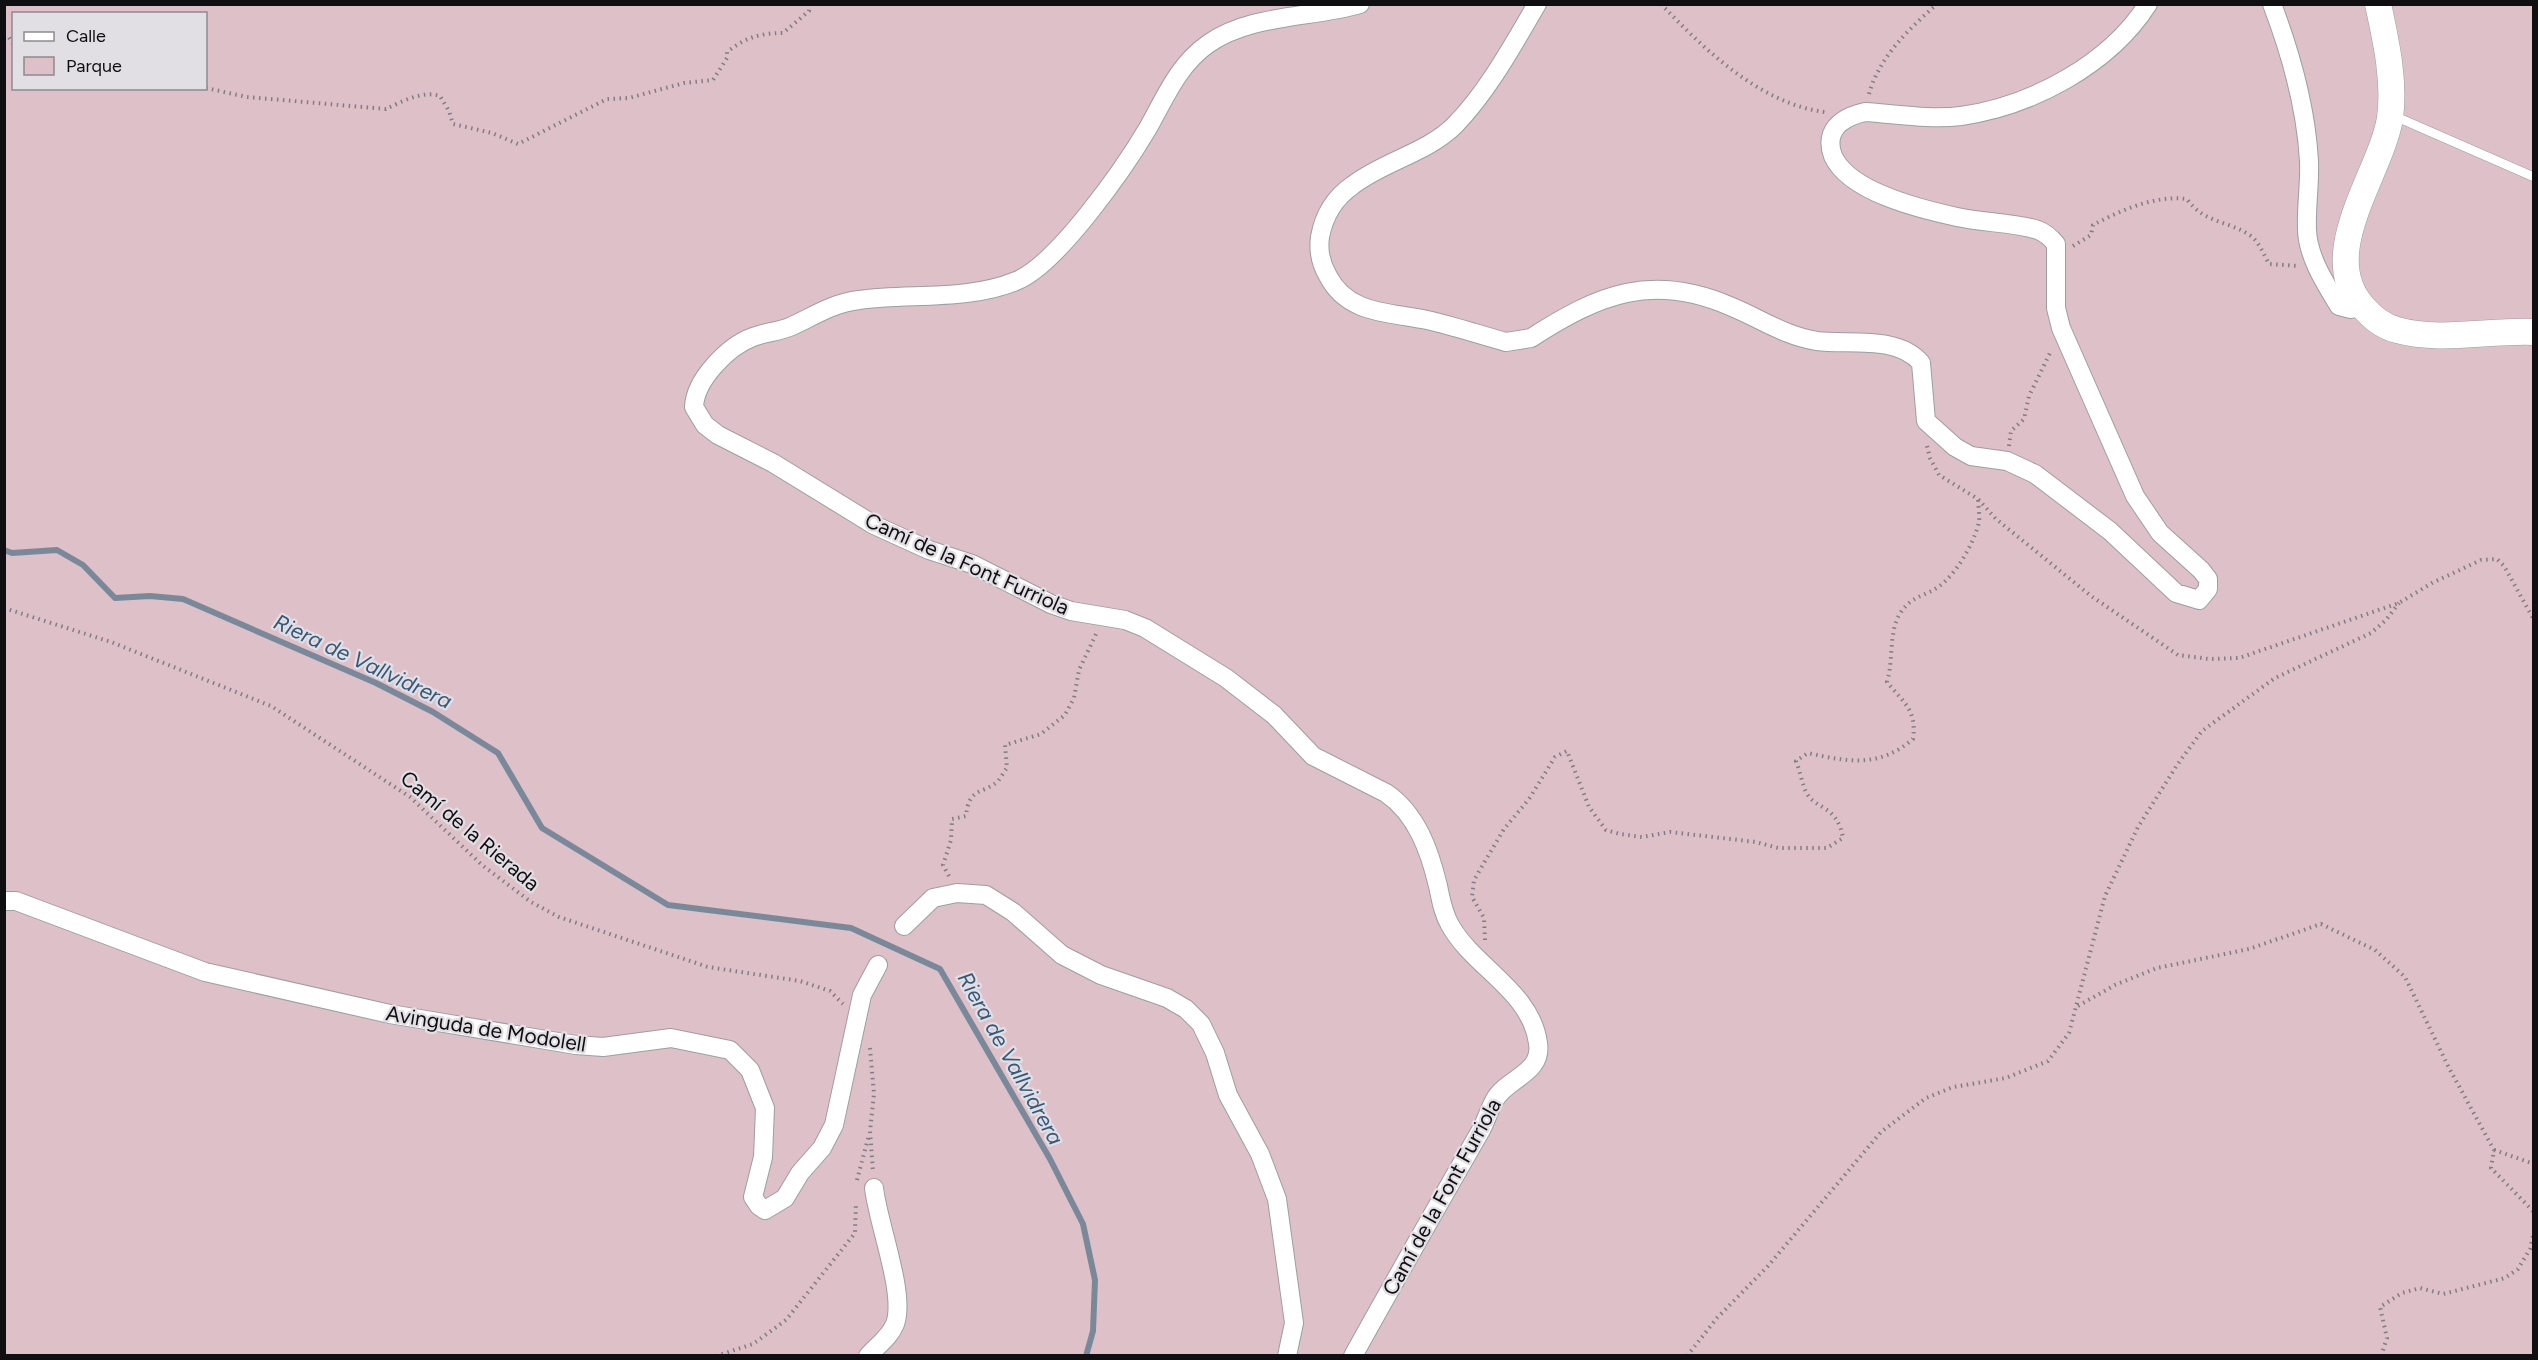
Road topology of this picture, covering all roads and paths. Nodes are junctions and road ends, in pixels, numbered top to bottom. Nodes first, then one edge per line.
1 (810, 4) edge
2 (1360, 4) edge
3 (1537, 4) edge
4 (1661, 4) edge
5 (1937, 4) edge
6 (2148, 4) edge
7 (2272, 4) edge
8 (2378, 4) edge
9 (207, 88) edge
10 (1859, 114) junction
11 (2390, 114) junction
12 (2534, 177) edge
13 (2315, 262) junction
14 (2056, 266) junction
15 (2360, 303) junction
16 (2061, 328) junction
17 (2534, 332) edge
18 (2007, 461) junction
19 (1978, 499) dead end
20 (4, 608) edge
21 (1105, 616) junction
22 (2534, 620) edge
23 (957, 893) junction
24 (4, 902) edge
25 (904, 926) dead end
26 (878, 965) dead end
27 (1486, 967) junction
28 (2078, 1006) junction
29 (858, 1019) junction
30 (870, 1131) junction
31 (2494, 1150) junction
32 (2534, 1164) edge
33 (865, 1185) junction
34 (856, 1192) dead end
35 (2534, 1212) edge
36 (2534, 1231) edge
37 (716, 1356) edge
38 (868, 1356) edge
39 (1287, 1356) edge
40 (1353, 1356) edge
41 (1687, 1356) edge
42 (2381, 1356) edge

1 - 9 path
2 - 21 street, Camí de la Font Furriola
3 - 18 street
4 - 10 path
5 - 10 path
6 - 10 street
7 - 13 street
8 - 11 main road
10 - 14 street
11 - 12 lane
11 - 15 main road
13 - 14 path
13 - 15 street
14 - 16 street
15 - 17 main road
16 - 18 path
16 - 18 street
19 - 27 path
20 - 29 path, Camí de la Rierada
21 - 23 path
21 - 27 street, Camí de la Font Furriola
22 - 28 path
23 - 25 street
23 - 39 street
24 - 29 street, Avinguda de Modolell
26 - 29 street
27 - 40 street, Camí de la Font Furriola
28 - 31 path
28 - 41 path
29 - 30 path
30 - 33 path
30 - 33 path
31 - 32 path
31 - 35 path
33 - 38 street
34 - 37 path
36 - 42 path

